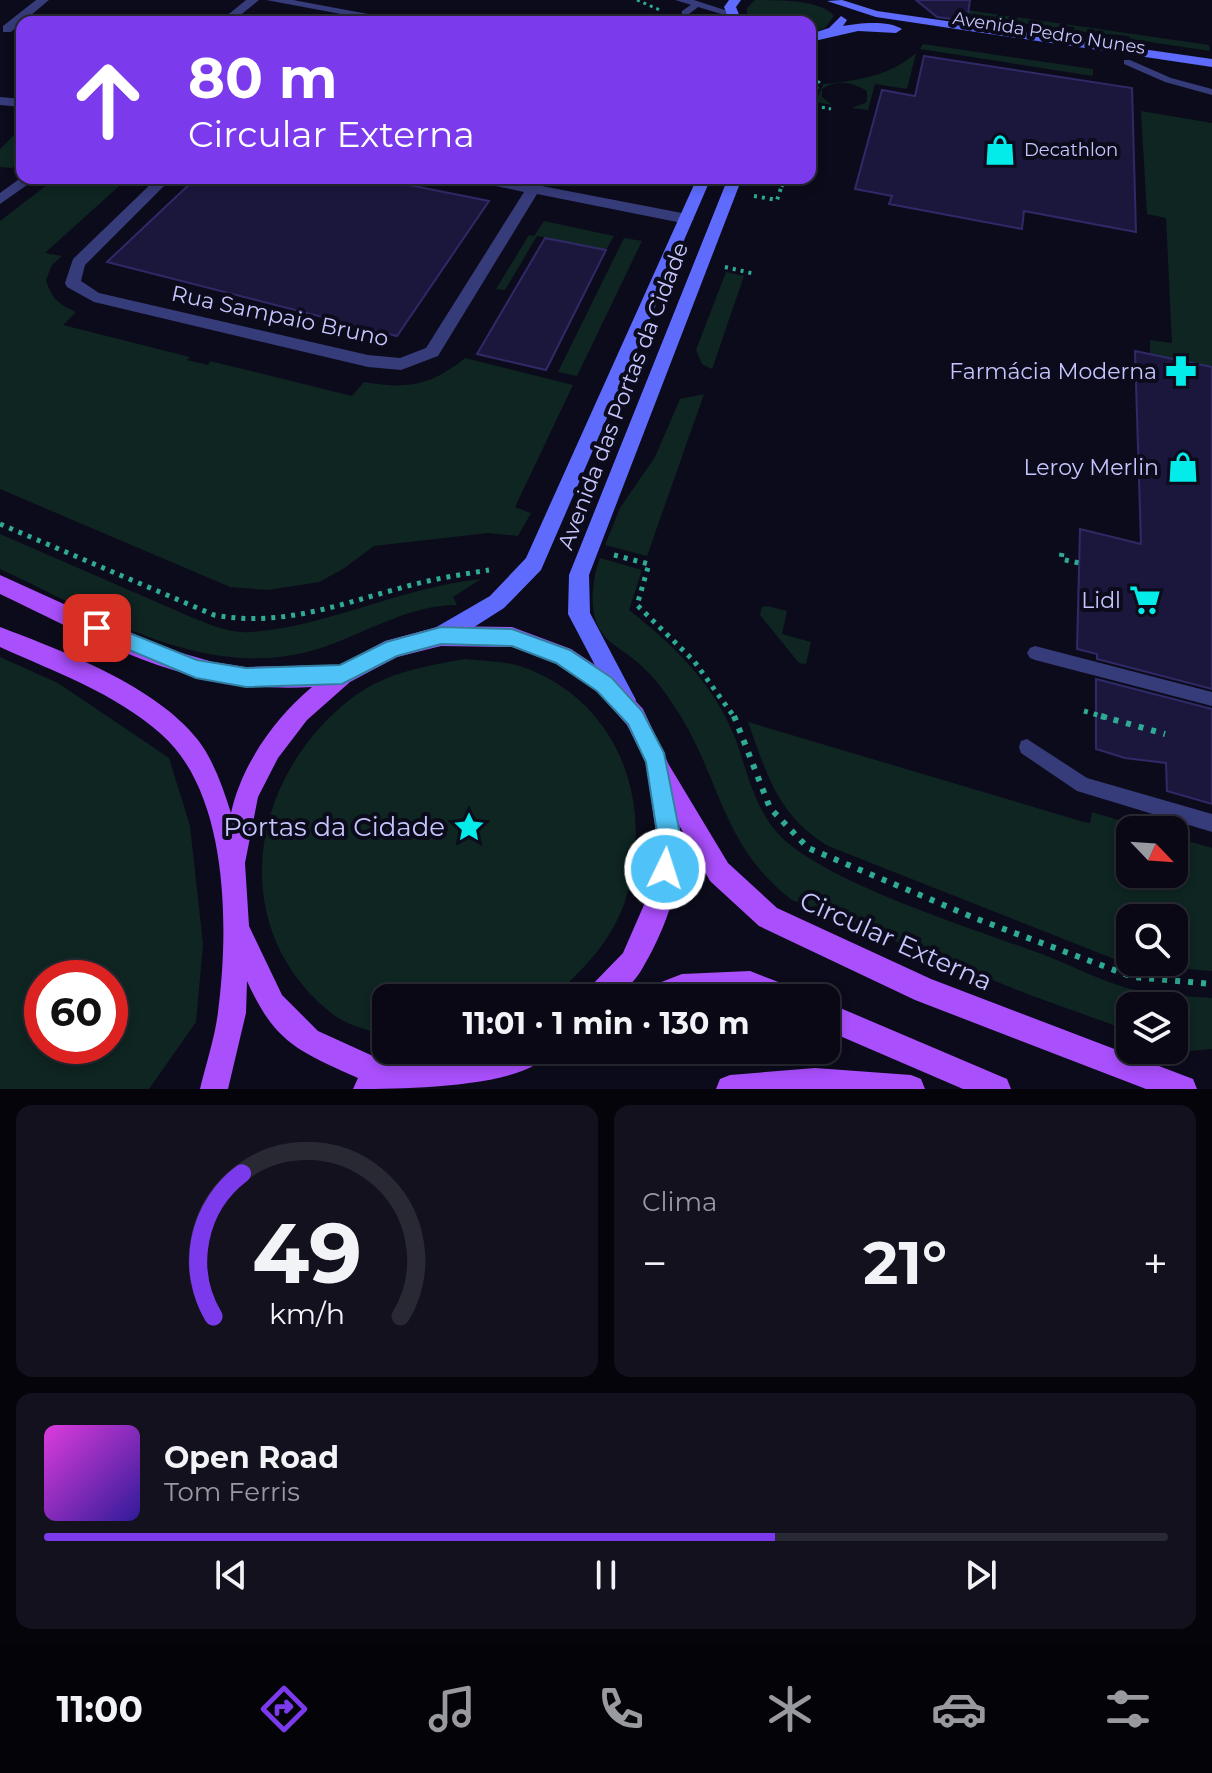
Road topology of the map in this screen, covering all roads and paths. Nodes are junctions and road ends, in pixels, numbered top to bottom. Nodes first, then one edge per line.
1 (43, 0) edge
2 (253, 0) edge
3 (272, 0) edge
4 (637, 0) edge
5 (681, 0) edge
6 (832, 0) edge
7 (698, 4) junction
8 (21, 16) edge
9 (233, 16) edge
10 (369, 16) edge
11 (662, 16) edge
12 (685, 16) edge
13 (729, 16) edge
14 (833, 31) junction
15 (816, 36) edge
16 (1127, 62) junction
17 (1212, 63) edge
18 (1212, 76) edge
19 (1212, 92) edge
20 (816, 107) edge
21 (831, 109) dead end
22 (22, 184) edge
23 (159, 184) edge
24 (536, 184) edge
25 (702, 184) edge
26 (733, 184) edge
27 (0, 200) edge
28 (687, 219) junction
29 (1062, 553) dead end
30 (1079, 563) dead end
31 (0, 584) edge
32 (441, 636) junction
33 (0, 637) edge
34 (1035, 653) dead end
35 (342, 675) junction
36 (1189, 693) junction
37 (1212, 699) edge
38 (1084, 711) dead end
39 (1212, 712) edge
40 (635, 717) junction
41 (1165, 734) dead end
42 (1027, 747) dead end
43 (657, 760) junction
44 (1212, 823) edge
45 (232, 863) junction
46 (236, 927) junction
47 (612, 984) edge
48 (840, 1022) edge
49 (508, 1064) edge
50 (375, 1082) edge
51 (214, 1089) edge
52 (730, 1089) edge
53 (911, 1089) edge
54 (997, 1089) edge
55 (1184, 1089) edge

1 - 8 street
2 - 9 street
3 - 10 street
4 - 11 path
5 - 7 street
6 - 14 street
6 - 17 street, Avenida Pedro Nunes
7 - 12 lane
7 - 13 street
14 - 15 street, Avenida Pedro Nunes
14 - 16 street, Avenida Pedro Nunes
16 - 18 street, Avenida Pedro Nunes
16 - 19 lane
20 - 21 path
22 - 27 street
23 - 24 street, Rua Sampaio Bruno
24 - 28 street
25 - 28 street, Avenida das Portas da Cidade
26 - 40 street, Avenida das Portas da Cidade
28 - 32 street, Avenida das Portas da Cidade
29 - 30 path
31 - 35 main road
32 - 35 main road, Circular Externa
32 - 40 main road, Circular Externa
33 - 45 main road
34 - 36 lane
35 - 45 main road
36 - 37 lane
36 - 39 lane
38 - 41 path
40 - 43 main road, Circular Externa
42 - 44 lane
43 - 47 main road
43 - 55 main road, Circular Externa
45 - 46 main road
46 - 50 main road
46 - 51 main road
48 - 54 main road
49 - 50 main road
52 - 53 main road

